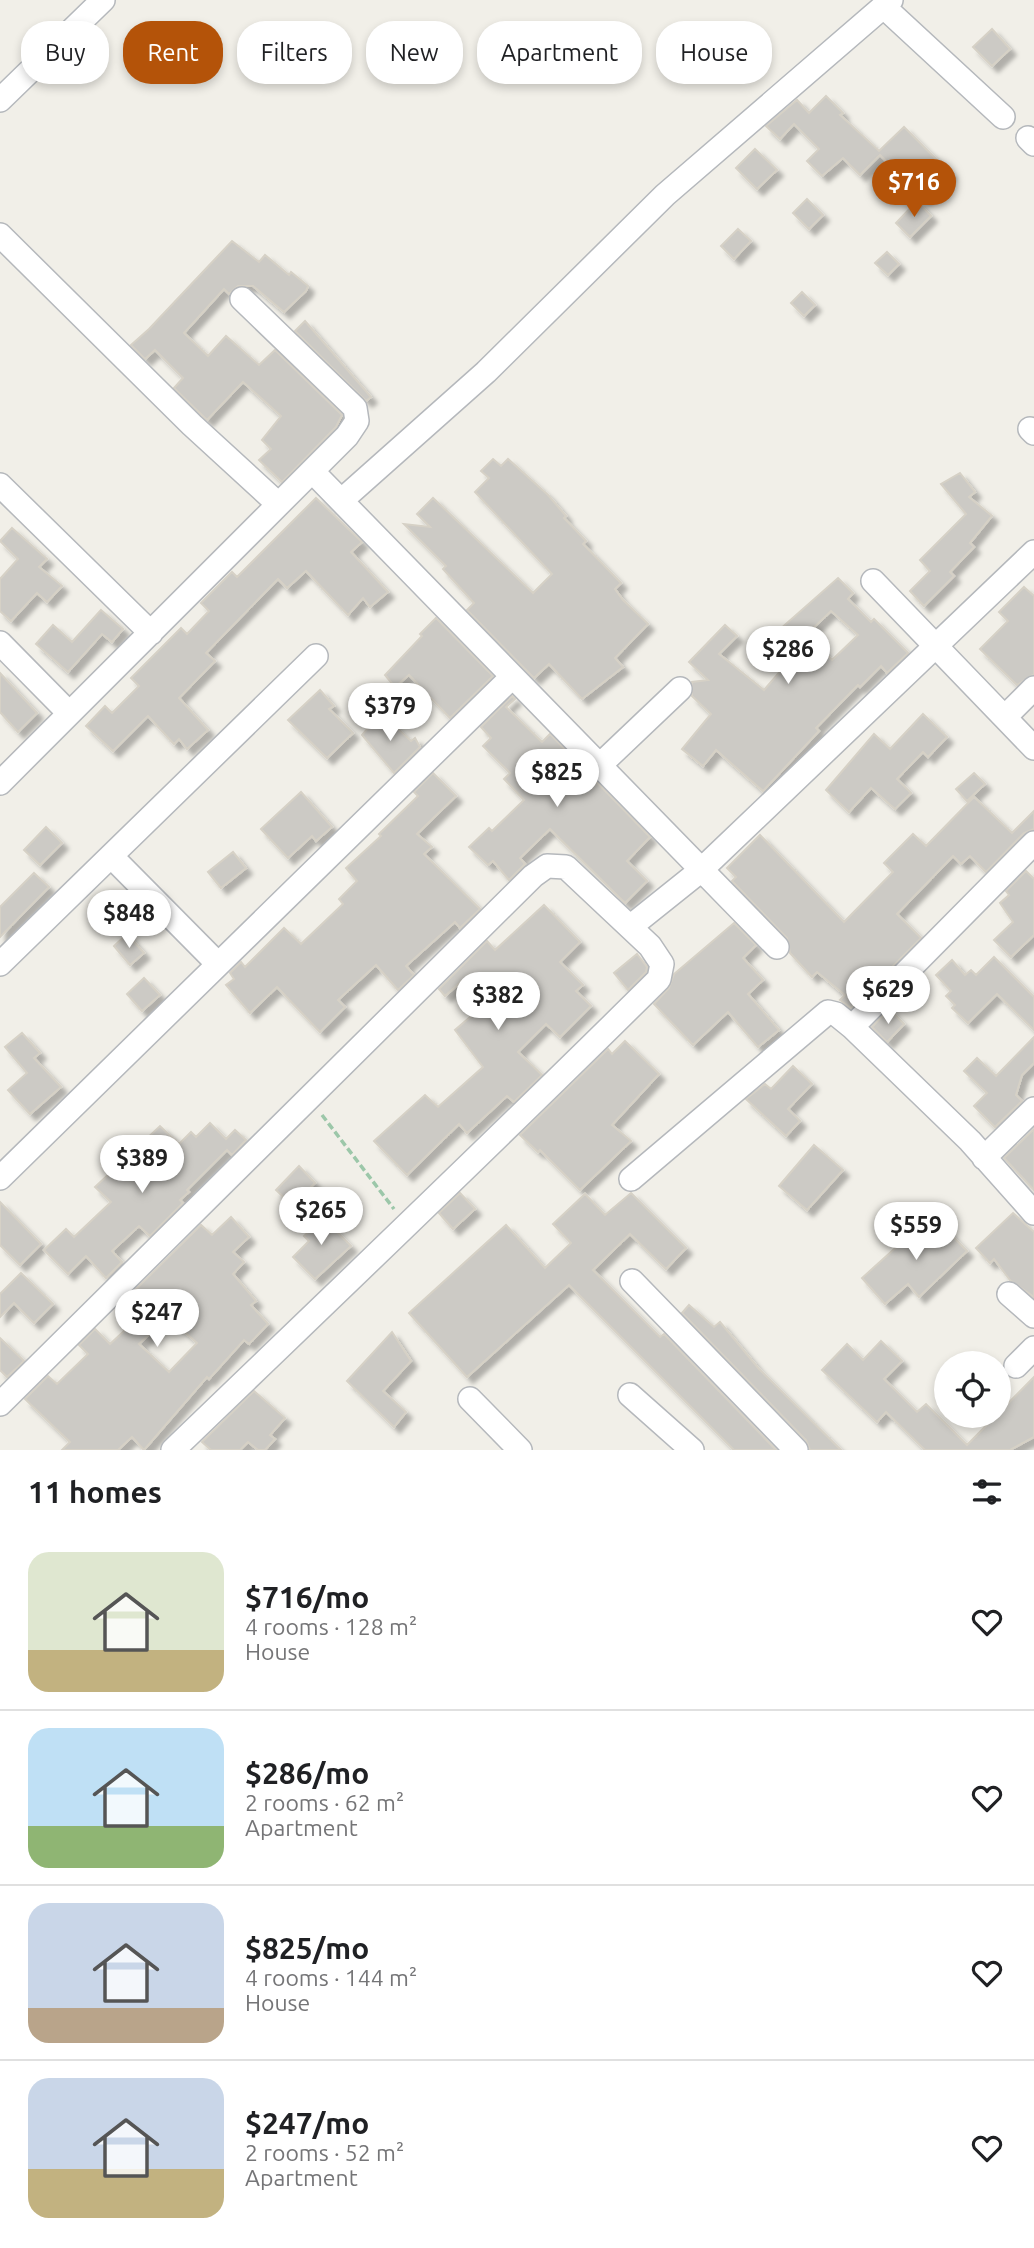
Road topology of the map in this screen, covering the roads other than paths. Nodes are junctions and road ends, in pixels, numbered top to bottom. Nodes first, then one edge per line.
1 (103, 0) edge
2 (887, 3) edge
3 (0, 100) edge
4 (1003, 117) dead end
5 (0, 235) edge
6 (242, 299) dead end
7 (312, 471) junction
8 (0, 485) edge
9 (342, 500) junction
10 (277, 503) junction
11 (1034, 552) edge
12 (873, 581) dead end
13 (151, 633) junction
14 (0, 643) edge
15 (937, 647) junction
16 (316, 656) dead end
17 (512, 677) junction
18 (1034, 688) edge
19 (680, 689) dead end
20 (69, 713) junction
21 (1004, 717) junction
22 (1034, 748) edge
23 (600, 765) junction
24 (0, 783) edge
25 (1034, 843) edge
26 (111, 856) junction
27 (700, 871) junction
28 (630, 927) junction
29 (777, 947) dead end
30 (0, 964) edge
31 (218, 964) junction
32 (852, 1027) junction
33 (1034, 1109) edge
34 (984, 1158) junction
35 (0, 1178) edge
36 (631, 1180) dead end
37 (1034, 1213) edge
38 (632, 1281) dead end
39 (1009, 1294) dead end
40 (1034, 1316) edge
41 (1034, 1348) edge
42 (1016, 1366) dead end
43 (630, 1395) dead end
44 (470, 1399) dead end
45 (0, 1404) edge
46 (173, 1450) edge
47 (520, 1450) edge
48 (691, 1450) edge
49 (796, 1450) edge

1 - 3 street
2 - 4 street
2 - 9 street
5 - 10 street
6 - 7 street
7 - 9 street
7 - 10 street
8 - 13 street
9 - 17 street
10 - 13 street
11 - 15 street
12 - 15 street
13 - 20 street
14 - 20 street
15 - 21 street
15 - 27 street
16 - 26 street
17 - 23 street
17 - 31 street
18 - 21 street
19 - 23 street
20 - 24 street
21 - 22 street
23 - 27 street
25 - 32 street
26 - 30 street
26 - 31 street
27 - 28 street
27 - 29 street
28 - 45 street
28 - 46 street
31 - 35 street
32 - 34 street
32 - 36 street
33 - 34 street
34 - 37 street
38 - 49 street
39 - 40 street
41 - 42 street
43 - 48 street
44 - 47 street

